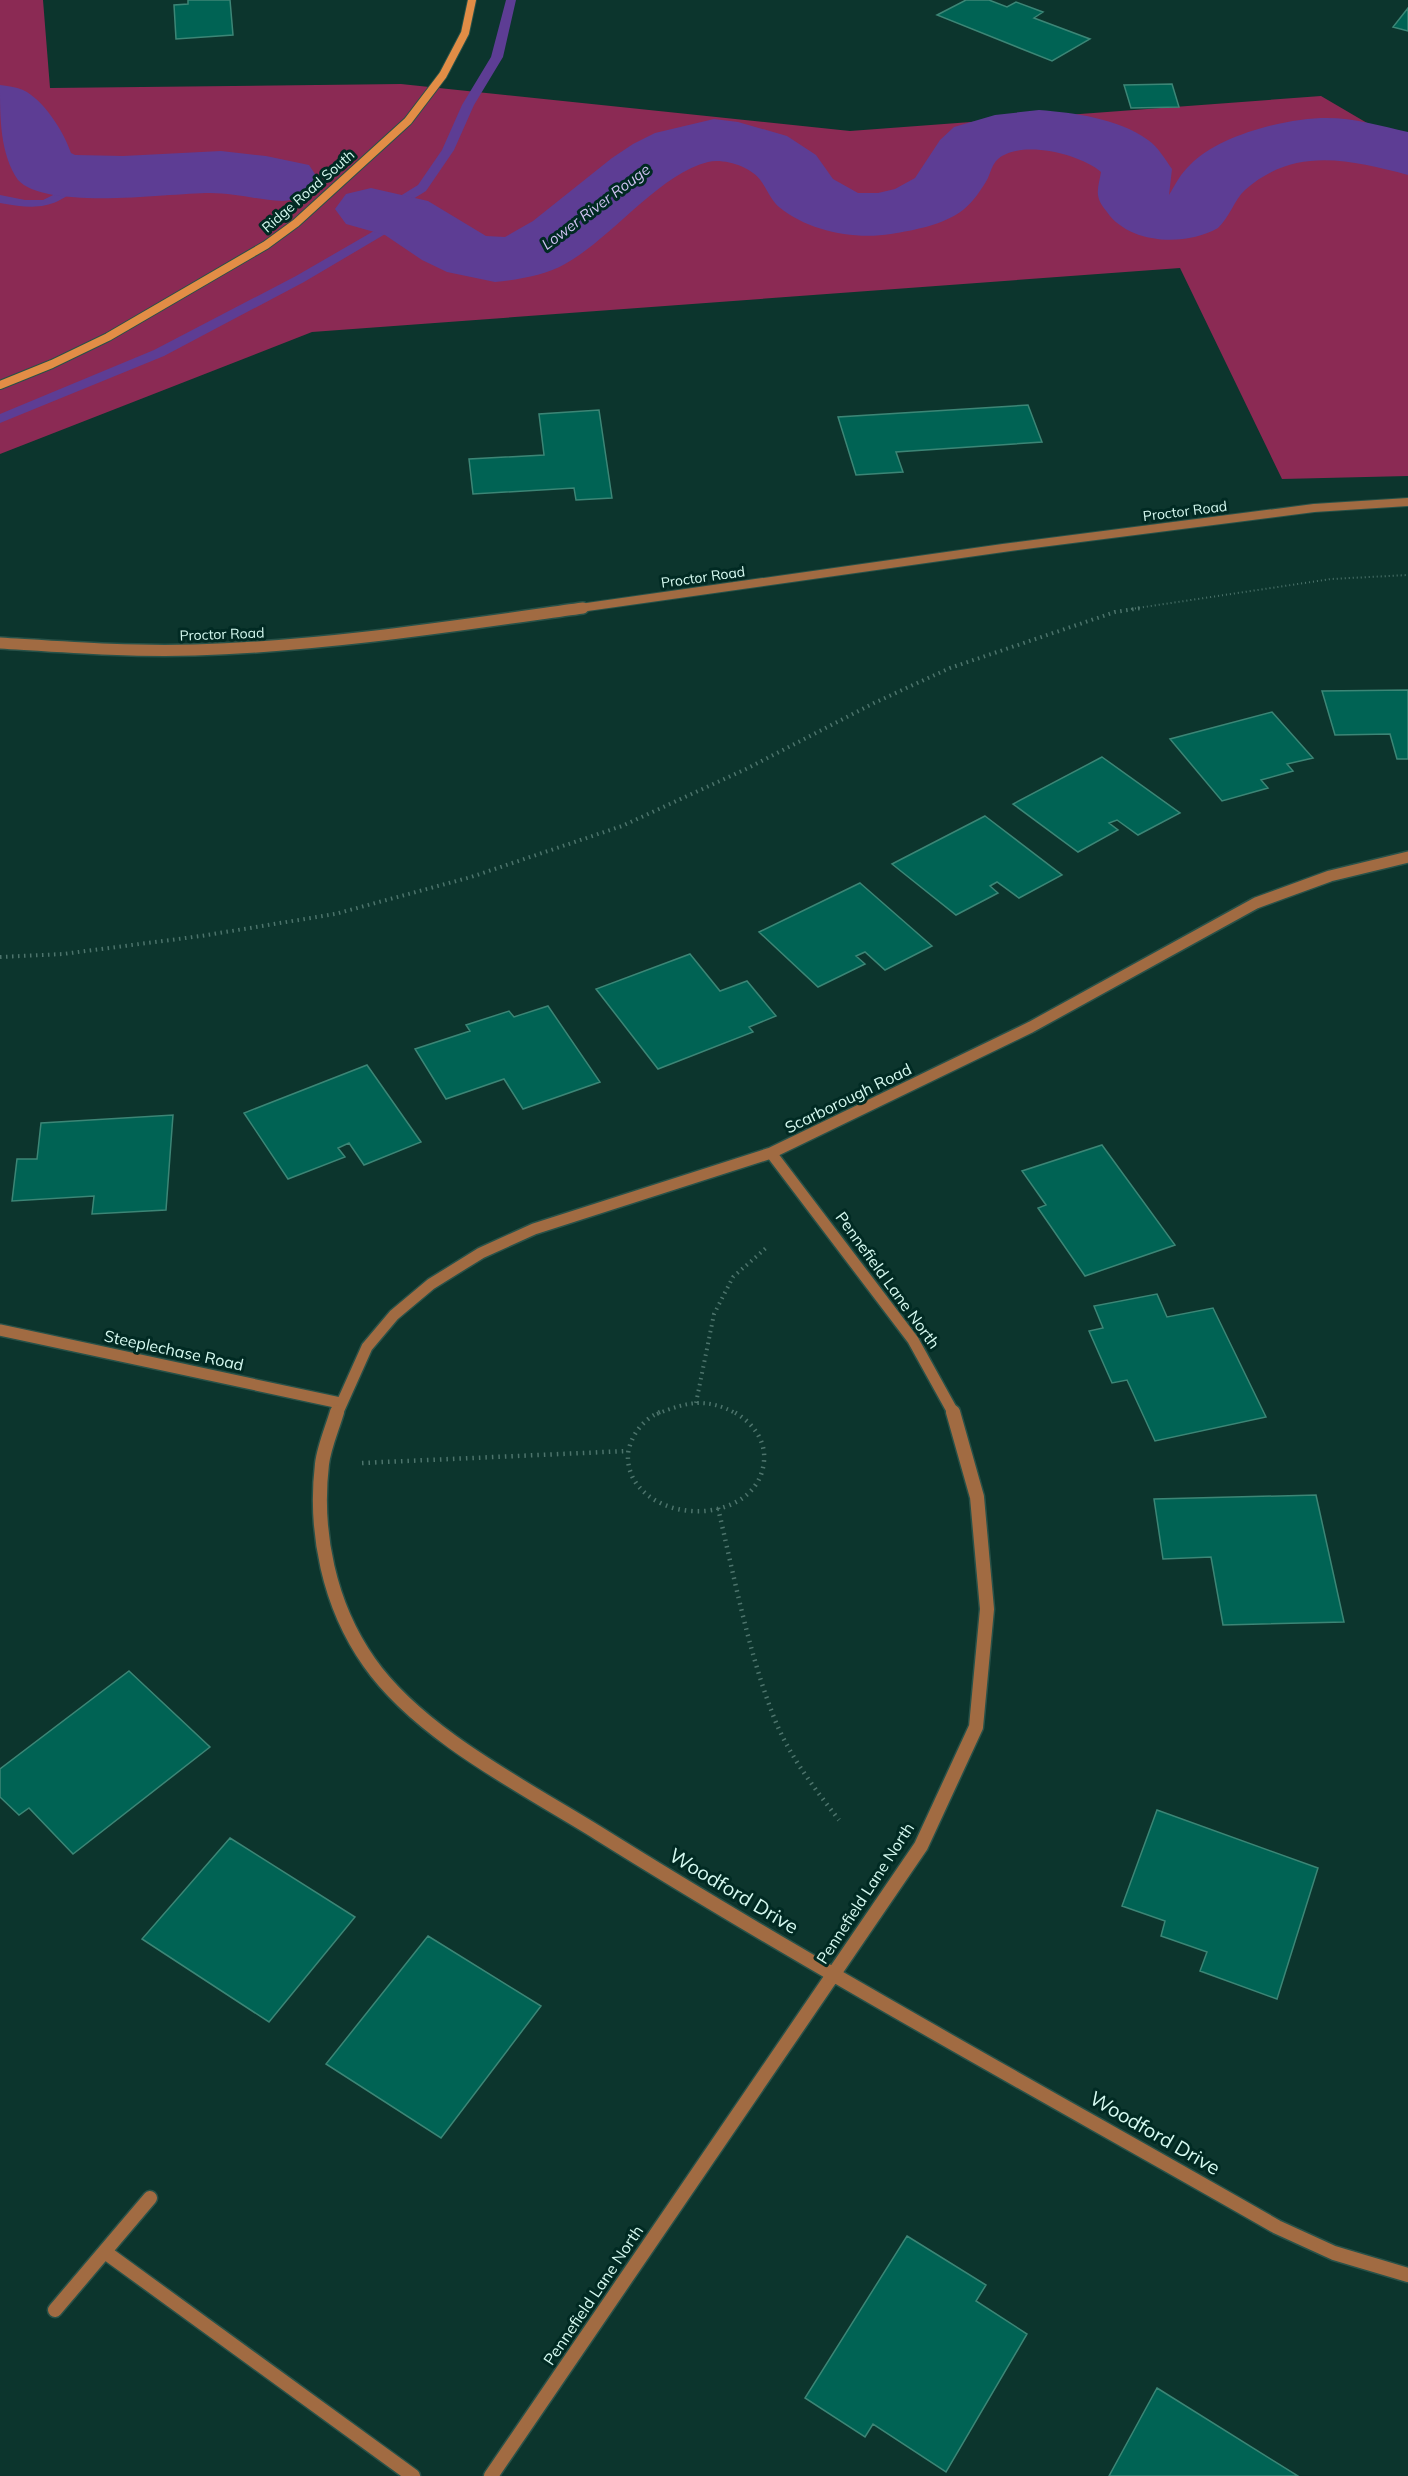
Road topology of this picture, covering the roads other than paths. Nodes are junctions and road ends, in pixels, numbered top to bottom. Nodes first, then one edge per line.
1 (472, 0) edge
2 (0, 385) edge
3 (1408, 502) edge
4 (0, 643) edge
5 (1408, 857) edge
6 (771, 1153) junction
7 (0, 1330) edge
8 (340, 1404) junction
9 (833, 1976) junction
10 (150, 2198) dead end
11 (105, 2252) junction
12 (1408, 2275) edge
13 (54, 2310) dead end
14 (413, 2476) edge
15 (491, 2476) edge

1 - 2 main road, Ridge Road South
3 - 4 street, Proctor Road
5 - 6 street, Scarborough Road
6 - 8 street, Scarborough Road
6 - 9 street, Pennefield Lane North
7 - 8 street, Steeplechase Road
8 - 9 street, Woodford Drive
9 - 12 street, Woodford Drive
9 - 15 street, Pennefield Lane North
10 - 11 street
11 - 13 street
11 - 14 street

